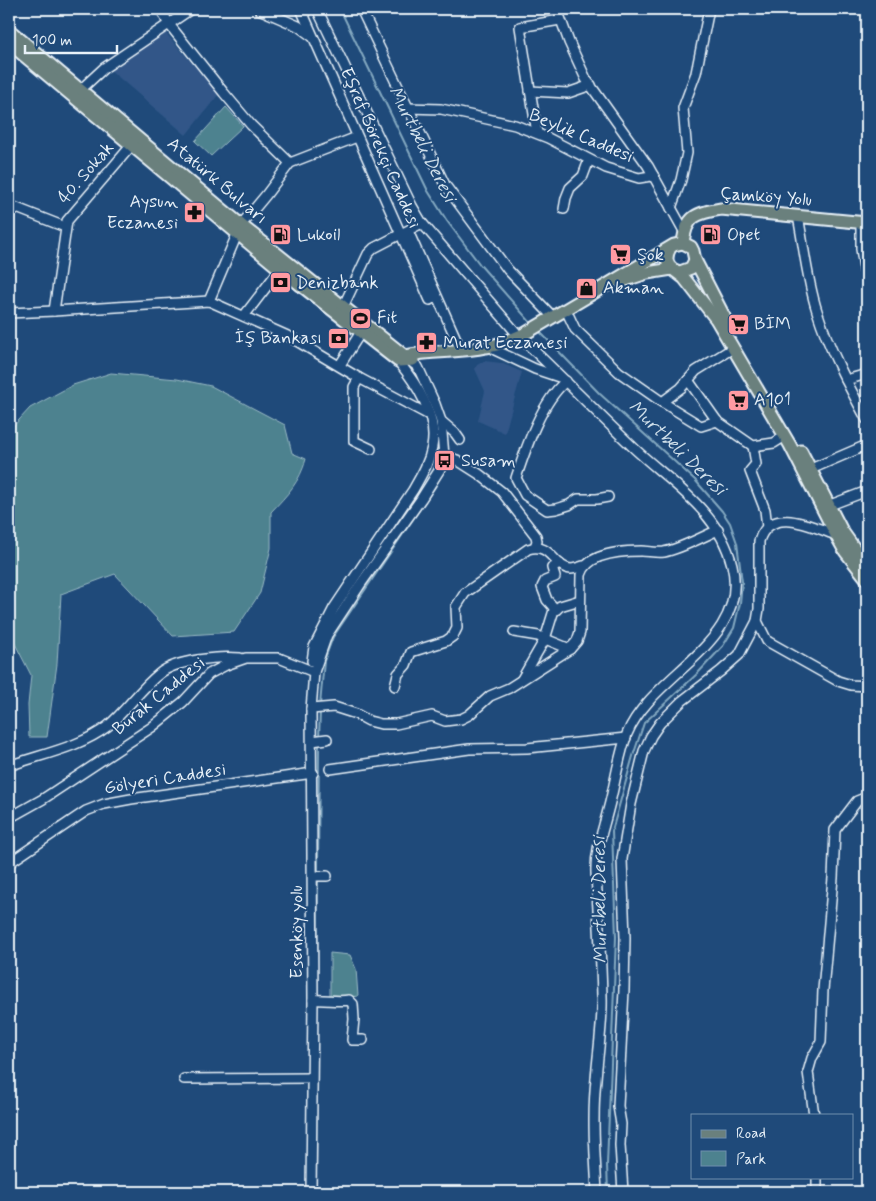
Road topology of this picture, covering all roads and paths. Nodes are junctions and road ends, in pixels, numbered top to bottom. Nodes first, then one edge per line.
1 (162, 9) edge
2 (191, 9) edge
3 (259, 9) edge
4 (301, 9) edge
5 (318, 9) edge
6 (361, 9) edge
7 (557, 9) edge
8 (709, 9) edge
9 (560, 20) junction
10 (168, 23) junction
11 (9, 30) edge
12 (314, 37) junction
13 (9, 43) edge
14 (591, 85) junction
15 (530, 91) junction
16 (76, 94) junction
17 (407, 108) junction
18 (537, 133) junction
19 (357, 137) junction
20 (131, 146) junction
21 (589, 160) junction
22 (290, 163) junction
23 (653, 175) junction
24 (9, 205) edge
25 (564, 208) dead end
26 (671, 208) junction
27 (798, 216) junction
28 (422, 222) junction
29 (864, 222) edge
30 (66, 227) junction
31 (240, 229) junction
32 (684, 231) junction
33 (404, 233) junction
34 (683, 243) junction
35 (670, 248) junction
36 (695, 260) junction
37 (280, 269) junction
38 (673, 270) junction
39 (867, 286) edge
40 (430, 300) dead end
41 (209, 301) junction
42 (343, 307) junction
43 (54, 311) junction
44 (9, 313) edge
45 (568, 314) junction
46 (244, 316) junction
47 (555, 319) junction
48 (361, 332) junction
49 (524, 336) junction
50 (733, 348) junction
51 (461, 350) junction
52 (495, 350) junction
53 (407, 360) junction
54 (340, 365) junction
55 (867, 374) edge
56 (359, 378) junction
57 (688, 380) junction
58 (846, 380) junction
59 (566, 381) junction
60 (662, 402) junction
61 (429, 415) junction
62 (867, 420) edge
63 (441, 421) junction
64 (717, 421) junction
65 (784, 436) junction
66 (460, 440) dead end
67 (867, 445) edge
68 (753, 446) junction
69 (371, 449) dead end
70 (444, 456) junction
71 (811, 469) junction
72 (867, 491) edge
73 (608, 497) dead end
74 (830, 505) junction
75 (767, 527) junction
76 (718, 530) junction
77 (836, 535) junction
78 (535, 547) junction
79 (560, 564) junction
80 (583, 566) junction
81 (867, 566) edge
82 (867, 579) edge
83 (580, 600) junction
84 (554, 610) junction
85 (757, 621) junction
86 (514, 632) dead end
87 (546, 639) junction
88 (570, 649) junction
89 (246, 658) junction
90 (314, 672) junction
91 (522, 680) junction
92 (395, 686) dead end
93 (867, 686) edge
94 (317, 709) junction
95 (626, 738) junction
96 (9, 766) edge
97 (330, 769) dead end
98 (313, 773) junction
99 (867, 796) edge
100 (9, 818) edge
101 (9, 863) edge
102 (316, 1000) junction
103 (363, 1040) dead end
104 (312, 1078) junction
105 (184, 1079) dead end
106 (814, 1114) edge
107 (816, 1178) edge
108 (311, 1192) edge
109 (597, 1192) edge
110 (623, 1192) edge
111 (817, 1192) edge

1 - 10 street
2 - 10 street
3 - 12 street
4 - 12 street, Eşref Börekçi Caddesi
5 - 28 street
6 - 17 street
7 - 9 street
8 - 26 street
9 - 14 street
9 - 15 street
10 - 16 street
10 - 22 street
11 - 16 main road, Atatürk Bulvarı
12 - 19 street, Eşref Börekçi Caddesi
13 - 16 main road, Atatürk Bulvarı
14 - 15 street
14 - 23 street
15 - 18 street
16 - 20 main road, Atatürk Bulvarı
16 - 31 main road, Atatürk Bulvarı
17 - 18 street, Beylik Caddesi
17 - 47 street
18 - 21 street, Beylik Caddesi
19 - 22 street
19 - 33 street, Eşref Börekçi Caddesi
20 - 30 street, 40. Sokak
20 - 31 main road, Atatürk Bulvarı
21 - 23 street, Beylik Caddesi
21 - 25 street
22 - 31 street
23 - 26 street
24 - 30 street
26 - 32 street
27 - 29 main road, Çamköy Yolu
27 - 32 main road, Çamköy Yolu
27 - 58 street
28 - 33 street
28 - 49 street
29 - 39 street
30 - 43 street, 40. Sokak
31 - 37 main road, Atatürk Bulvarı
31 - 41 street
31 - 42 main road, Atatürk Bulvarı
32 - 34 main road
33 - 40 street, Eşref Börekçi Caddesi
33 - 42 street
33 - 51 street, Eşref Börekçi Caddesi
34 - 35 main road
34 - 36 main road
35 - 38 main road
35 - 47 main road
36 - 38 main road
36 - 71 main road
37 - 46 street
37 - 48 main road, Atatürk Bulvarı
38 - 45 main road
38 - 50 main road
41 - 43 street
41 - 46 street
42 - 53 main road, Atatürk Bulvarı
43 - 44 street
45 - 47 main road
45 - 60 street
46 - 54 street
47 - 49 main road
48 - 53 main road, Atatürk Bulvarı
48 - 54 street
49 - 51 main road
49 - 52 main road
49 - 59 street
50 - 57 street
50 - 65 main road
51 - 53 main road
52 - 53 main road
52 - 59 street
53 - 61 street
53 - 63 street
54 - 56 street
55 - 58 street
56 - 61 street
56 - 69 street
57 - 60 street
57 - 64 street
58 - 62 street
59 - 73 street
59 - 76 street
60 - 64 street
61 - 90 street
63 - 66 street
63 - 70 street
64 - 68 street
65 - 68 street
65 - 77 main road
67 - 71 street
68 - 75 street
70 - 78 street
70 - 90 street
71 - 74 main road
72 - 74 street
74 - 81 main road
75 - 77 street
75 - 85 street
76 - 80 street
76 - 95 street
77 - 82 main road
78 - 79 street
78 - 92 street
79 - 80 street
79 - 84 street
80 - 83 street
83 - 84 street
83 - 88 street
84 - 87 street
85 - 93 street
85 - 110 street
86 - 87 street
87 - 88 street
87 - 91 street
88 - 91 street
89 - 90 street, Burak Caddesi
89 - 96 street
89 - 100 street, Burak Caddesi
90 - 94 street, Esenköy yolu
91 - 94 street
94 - 98 street, Esenköy yolu
95 - 97 street
95 - 109 street
98 - 101 street, Gölyeri Caddesi
98 - 102 street, Esenköy yolu
99 - 106 street
102 - 103 street
102 - 104 street, Esenköy yolu
104 - 105 street
104 - 108 street, Esenköy yolu
107 - 111 street

